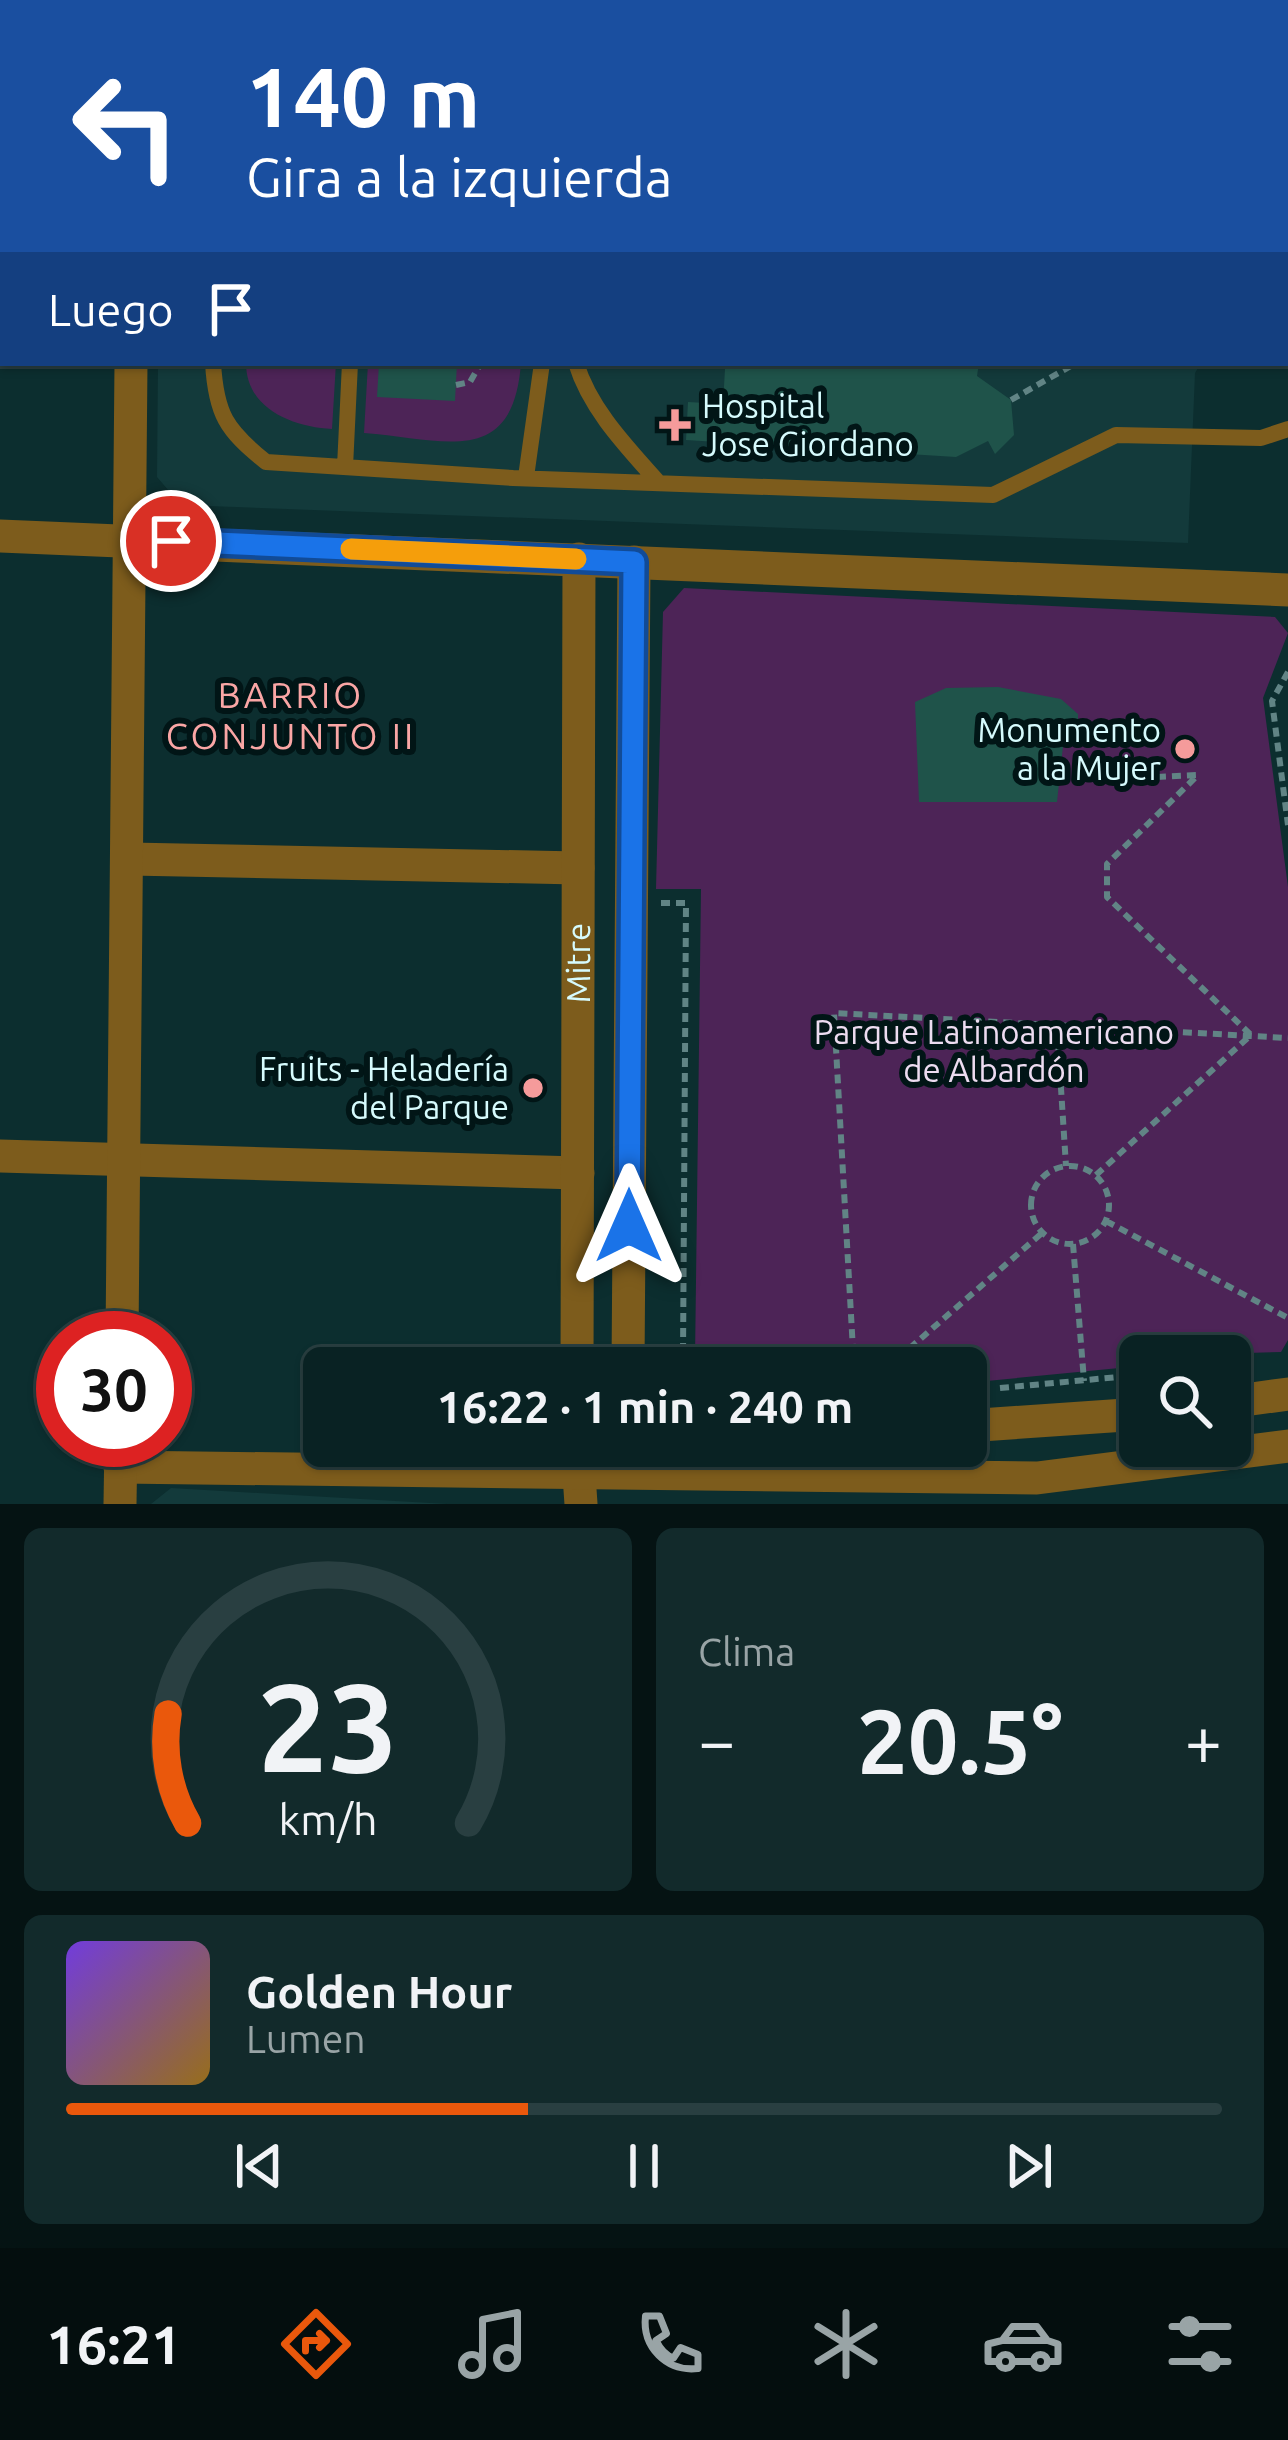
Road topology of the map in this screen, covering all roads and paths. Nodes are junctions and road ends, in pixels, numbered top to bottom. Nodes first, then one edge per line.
1 (131, 366) edge
2 (213, 366) edge
3 (350, 366) edge
4 (479, 366) edge
5 (542, 366) edge
6 (577, 366) edge
7 (1071, 366) edge
8 (456, 385) dead end
9 (1011, 400) dead end
10 (1288, 429) edge
11 (345, 466) junction
12 (526, 476) junction
13 (658, 482) junction
14 (0, 536) edge
15 (126, 539) junction
16 (579, 559) junction
17 (634, 562) junction
18 (1288, 590) edge
19 (1288, 671) edge
20 (1112, 779) dead end
21 (1288, 825) edge
22 (130, 859) junction
23 (578, 868) junction
24 (648, 903) dead end
25 (1057, 1025) junction
26 (1251, 1035) junction
27 (1288, 1038) edge
28 (0, 1156) edge
29 (125, 1160) junction
30 (1066, 1166) junction
31 (578, 1173) junction
32 (1096, 1175) junction
33 (1106, 1221) junction
34 (1042, 1232) junction
35 (1073, 1244) junction
36 (122, 1311) edge
37 (1288, 1318) edge
38 (577, 1347) edge
39 (628, 1347) edge
40 (683, 1347) edge
41 (853, 1347) edge
42 (910, 1347) edge
43 (1119, 1378) edge
44 (1084, 1381) junction
45 (990, 1389) dead end
46 (1288, 1394) edge
47 (1251, 1399) edge
48 (1119, 1415) edge
49 (987, 1425) edge
50 (1288, 1446) edge
51 (192, 1457) edge
52 (121, 1467) edge
53 (578, 1473) edge
54 (1038, 1491) edge
55 (120, 1504) edge

1 - 15 street
2 - 11 lane
3 - 11 lane
4 - 8 path
5 - 12 lane
6 - 13 lane
7 - 9 path
10 - 13 lane
11 - 12 lane
12 - 13 lane
14 - 15 street
15 - 16 street
15 - 22 street
16 - 17 street
16 - 23 street, Mitre
17 - 18 street
17 - 39 street, Mitre
19 - 21 path
20 - 26 path
22 - 23 street
22 - 29 street
23 - 31 street, Mitre
24 - 40 path
25 - 26 path
25 - 30 path
25 - 41 path
26 - 27 path
26 - 32 path
28 - 29 street
29 - 31 street
29 - 36 street
30 - 32 path
30 - 34 path
31 - 38 street, Mitre
32 - 33 path
33 - 35 path
33 - 37 path
34 - 35 path
34 - 42 path
35 - 44 path
43 - 44 path
44 - 45 path
46 - 47 street
48 - 49 street
50 - 54 street
51 - 53 street
52 - 55 street
53 - 54 street

